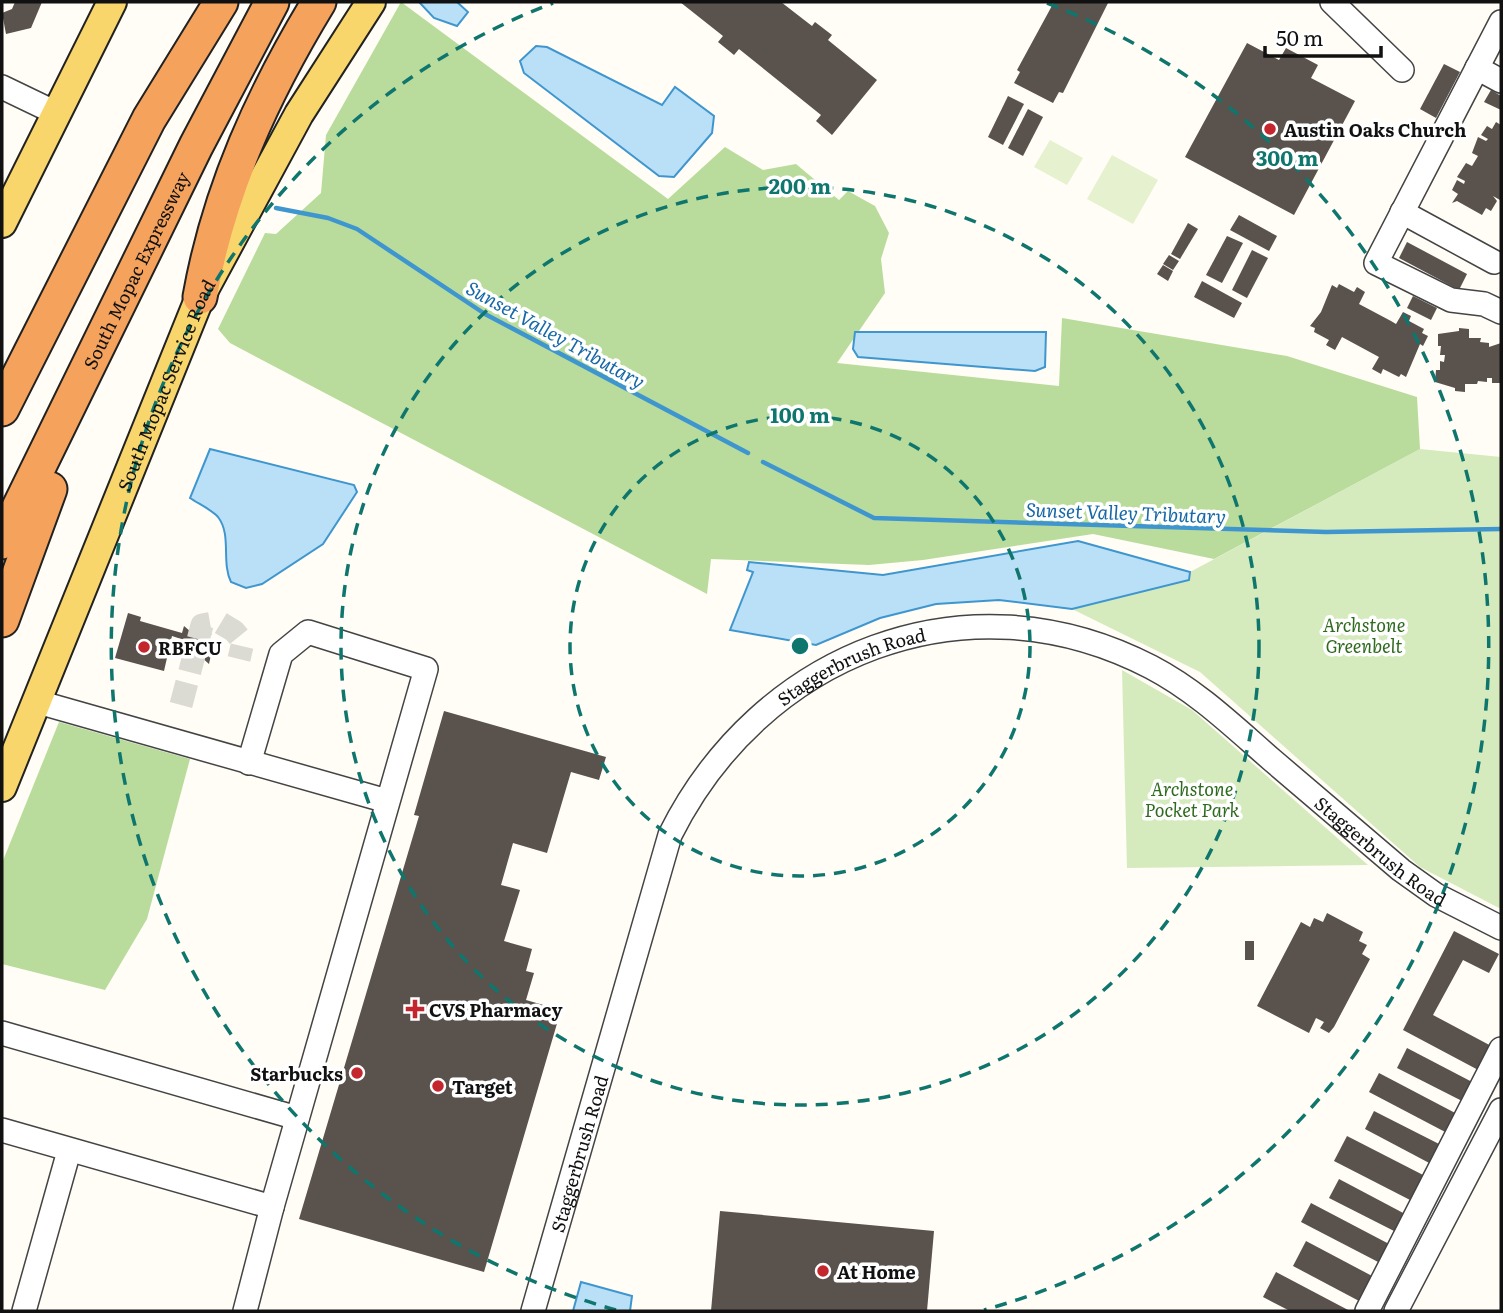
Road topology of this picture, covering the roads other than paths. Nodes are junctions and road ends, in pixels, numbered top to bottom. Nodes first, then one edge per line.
1 (113, 2) edge
2 (221, 2) edge
3 (272, 2) edge
4 (319, 2) edge
5 (371, 2) edge
6 (1332, 2) edge
7 (1501, 22) edge
8 (1477, 68) junction
9 (1402, 70) dead end
10 (1501, 80) edge
11 (2, 87) edge
12 (56, 113) junction
13 (1402, 212) junction
14 (2, 223) edge
15 (1494, 262) dead end
16 (200, 297) junction
17 (121, 300) junction
18 (1501, 312) edge
19 (2, 410) edge
20 (2, 542) edge
21 (2, 620) edge
22 (38, 702) junction
23 (249, 763) junction
24 (2, 787) edge
25 (387, 801) junction
26 (1501, 928) edge
27 (2, 1033) edge
28 (1501, 1049) edge
29 (1501, 1110) edge
30 (297, 1118) junction
31 (2, 1130) edge
32 (69, 1151) junction
33 (272, 1207) junction
34 (24, 1311) edge
35 (245, 1311) edge
36 (533, 1311) edge
37 (1367, 1311) edge
38 (1396, 1311) edge

1 - 12 main road
2 - 19 highway
3 - 17 highway, South Mopac Expressway
4 - 16 highway
5 - 16 main road, South Mopac Service Road
6 - 9 street
7 - 8 street
8 - 10 street
8 - 13 street
11 - 12 street
12 - 14 main road
13 - 15 street
13 - 18 street
16 - 22 main road, South Mopac Service Road
17 - 20 highway, South Mopac Expressway
17 - 21 highway
22 - 23 street
22 - 24 main road, South Mopac Service Road
23 - 25 street
23 - 25 street
25 - 30 street
26 - 36 street, Staggerbrush Road
27 - 30 street
28 - 37 street
29 - 38 street
30 - 33 street
31 - 32 street
32 - 33 street
32 - 34 street
33 - 35 street

